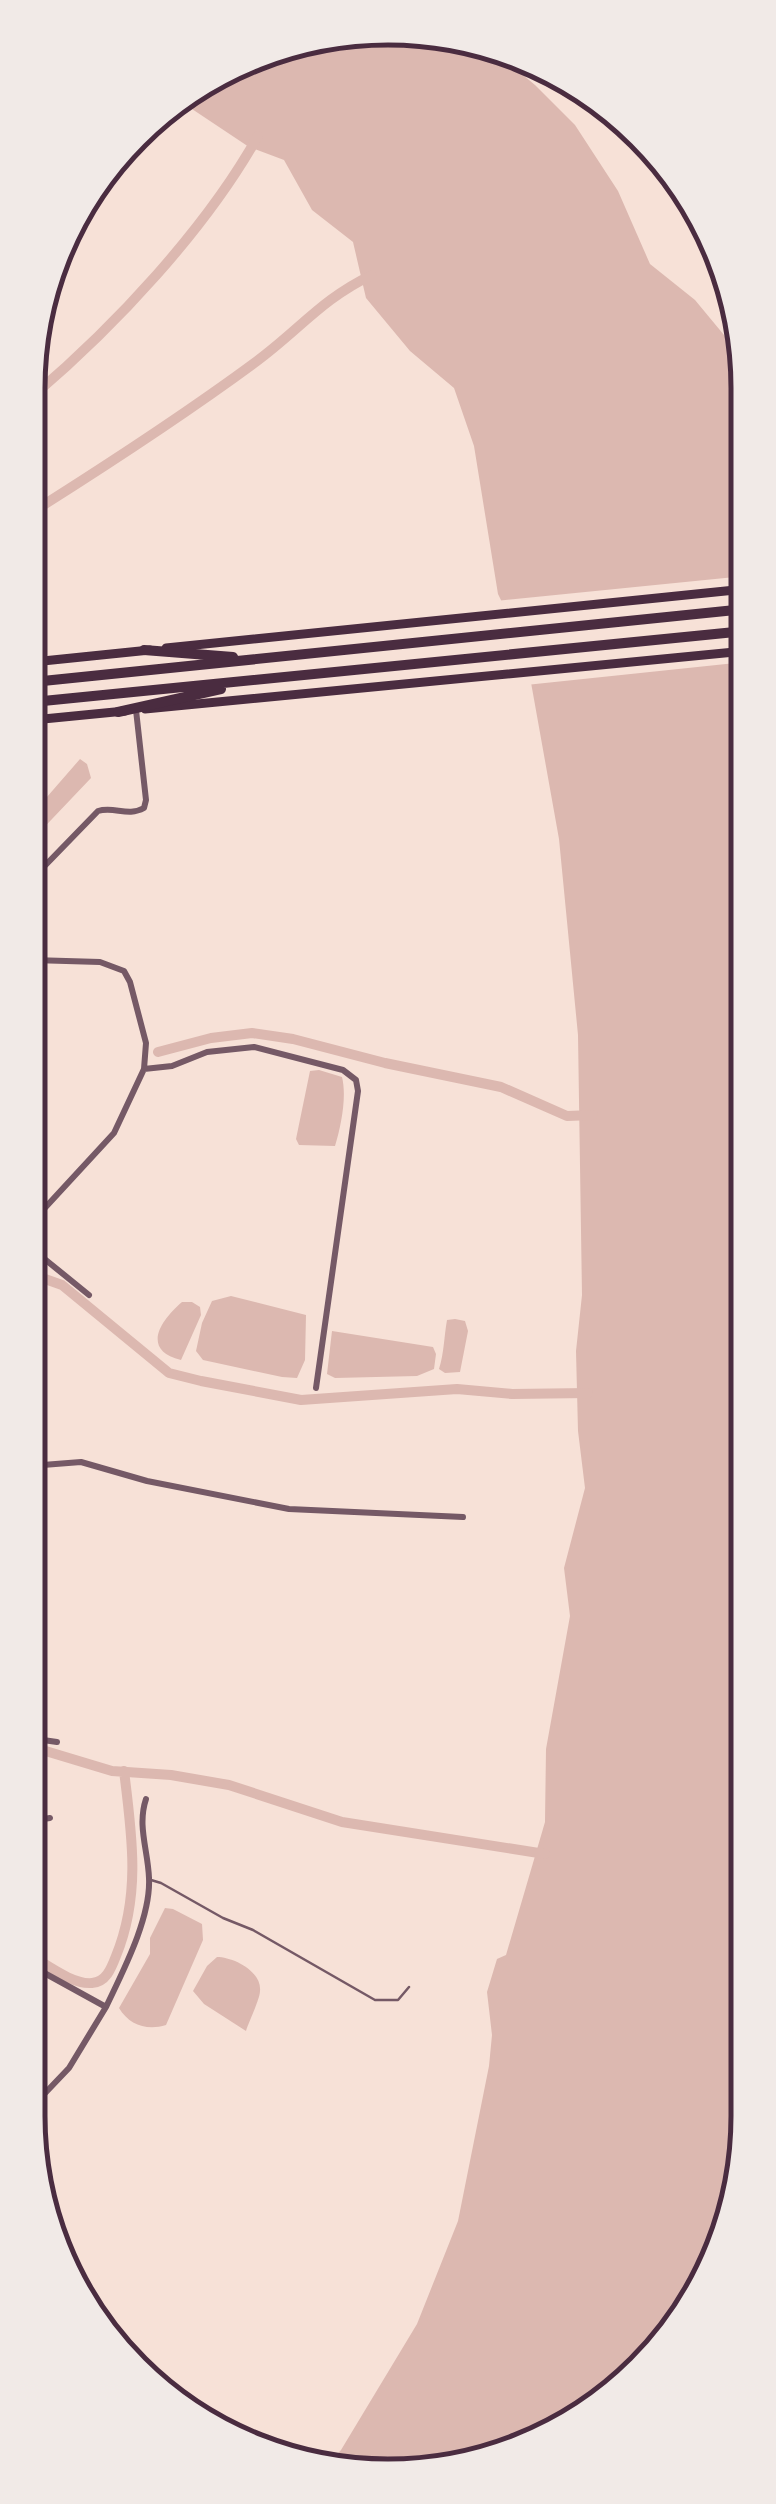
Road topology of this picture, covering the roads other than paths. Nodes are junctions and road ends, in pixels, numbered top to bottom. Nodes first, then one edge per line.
1 (731, 589) edge
2 (731, 610) edge
3 (731, 632) edge
4 (144, 650) junction
5 (731, 652) edge
6 (264, 659) junction
7 (45, 661) edge
8 (266, 679) junction
9 (45, 681) edge
10 (45, 701) edge
11 (136, 710) junction
12 (118, 712) junction
13 (45, 719) edge
14 (45, 865) edge
15 (45, 960) edge
16 (144, 1069) junction
17 (45, 1207) edge
18 (45, 1259) edge
19 (89, 1294) dead end
20 (316, 1388) dead end
21 (46, 1465) edge
22 (463, 1517) dead end
23 (46, 1740) edge
24 (57, 1742) dead end
25 (146, 1799) dead end
26 (50, 1818) dead end
27 (46, 1819) edge
28 (150, 1880) junction
29 (46, 1974) edge
30 (409, 1987) dead end
31 (106, 2007) junction
32 (46, 2092) edge

1 - 4 main road
2 - 6 highway
3 - 8 highway
4 - 6 highway
4 - 7 main road
5 - 11 main road
6 - 9 highway
8 - 10 highway
8 - 12 highway
11 - 12 main road
11 - 14 street
12 - 13 main road
15 - 16 street
16 - 17 street
16 - 20 street
18 - 19 street
21 - 22 street
23 - 24 street
25 - 28 street
26 - 27 street
28 - 30 lane
28 - 31 street
29 - 31 street
31 - 32 street

